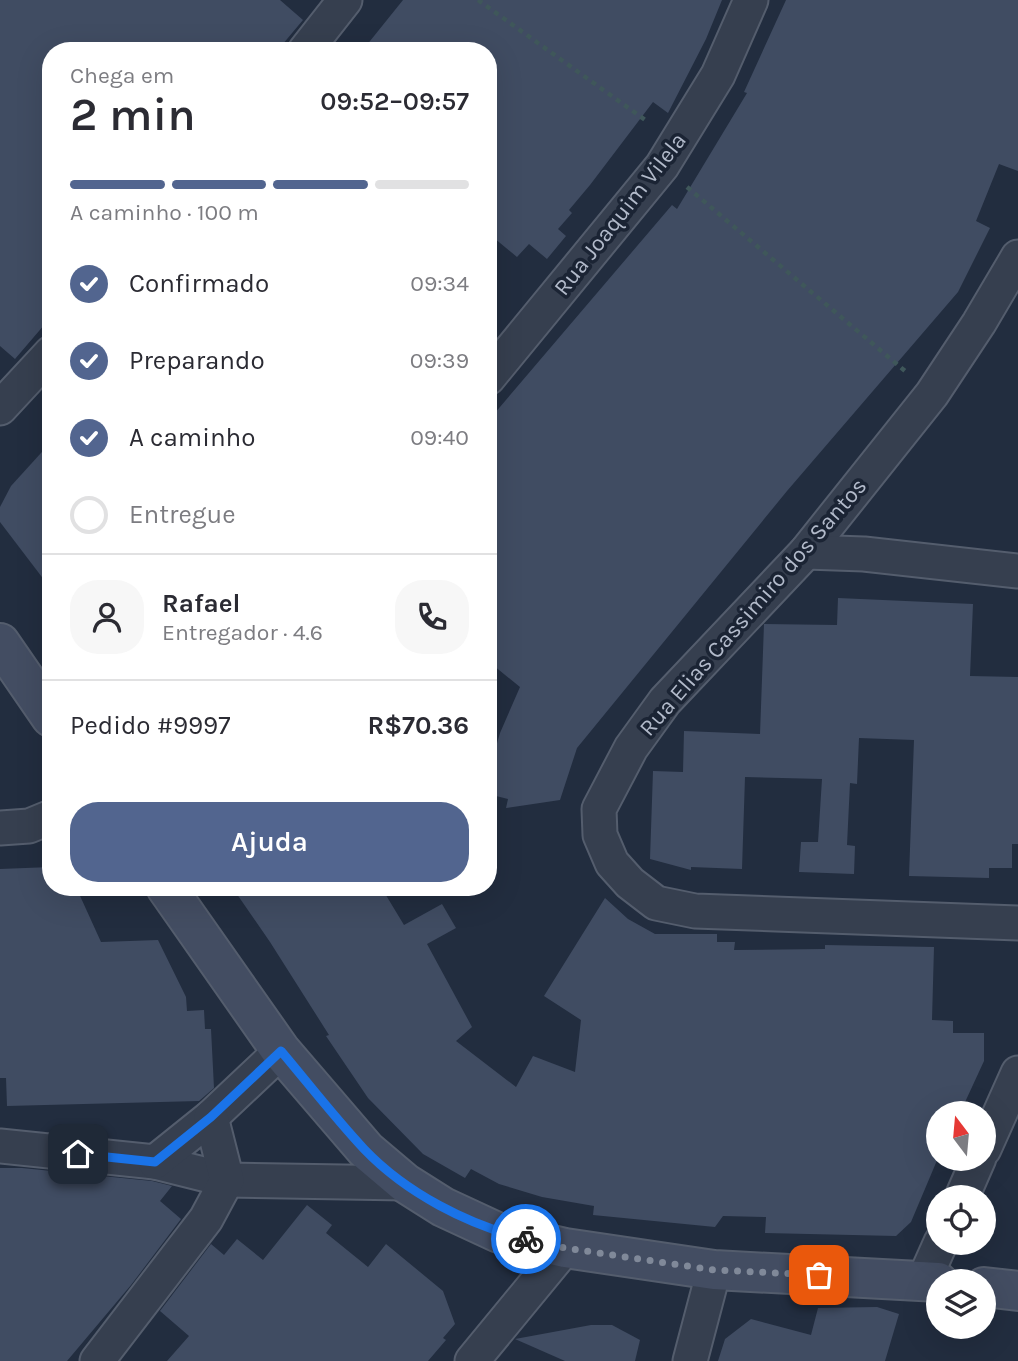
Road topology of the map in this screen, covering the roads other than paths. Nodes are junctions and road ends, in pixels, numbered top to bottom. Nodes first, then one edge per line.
1 (345, 0) edge
2 (751, 0) edge
3 (312, 42) edge
4 (1018, 257) edge
5 (42, 363) edge
6 (497, 367) edge
7 (0, 408) edge
8 (806, 552) junction
9 (1018, 570) edge
10 (0, 643) edge
11 (42, 704) edge
12 (42, 821) edge
13 (0, 828) edge
14 (172, 896) edge
15 (1018, 923) edge
16 (281, 1051) junction
17 (1018, 1073) edge
18 (211, 1117) junction
19 (996, 1122) edge
20 (0, 1146) edge
21 (155, 1162) junction
22 (227, 1180) junction
23 (405, 1183) junction
24 (565, 1248) junction
25 (714, 1270) junction
26 (926, 1281) edge
27 (996, 1288) edge
28 (1018, 1291) edge
29 (97, 1361) edge
30 (472, 1361) edge
31 (690, 1361) edge

1 - 3 street
2 - 6 street, Rua Joaquim Vilela
4 - 8 street, Rua Elias Cassimiro dos Santos
5 - 7 street
8 - 9 street
8 - 15 street, Rua Elias Cassimiro dos Santos
10 - 11 main road
12 - 13 street
14 - 16 main road
16 - 18 street
16 - 23 main road
17 - 19 street
18 - 21 street
18 - 22 street
20 - 21 street
21 - 22 street
22 - 23 street
22 - 29 street
23 - 24 main road
24 - 25 main road
24 - 30 street
25 - 26 main road
25 - 31 street
27 - 28 main road

